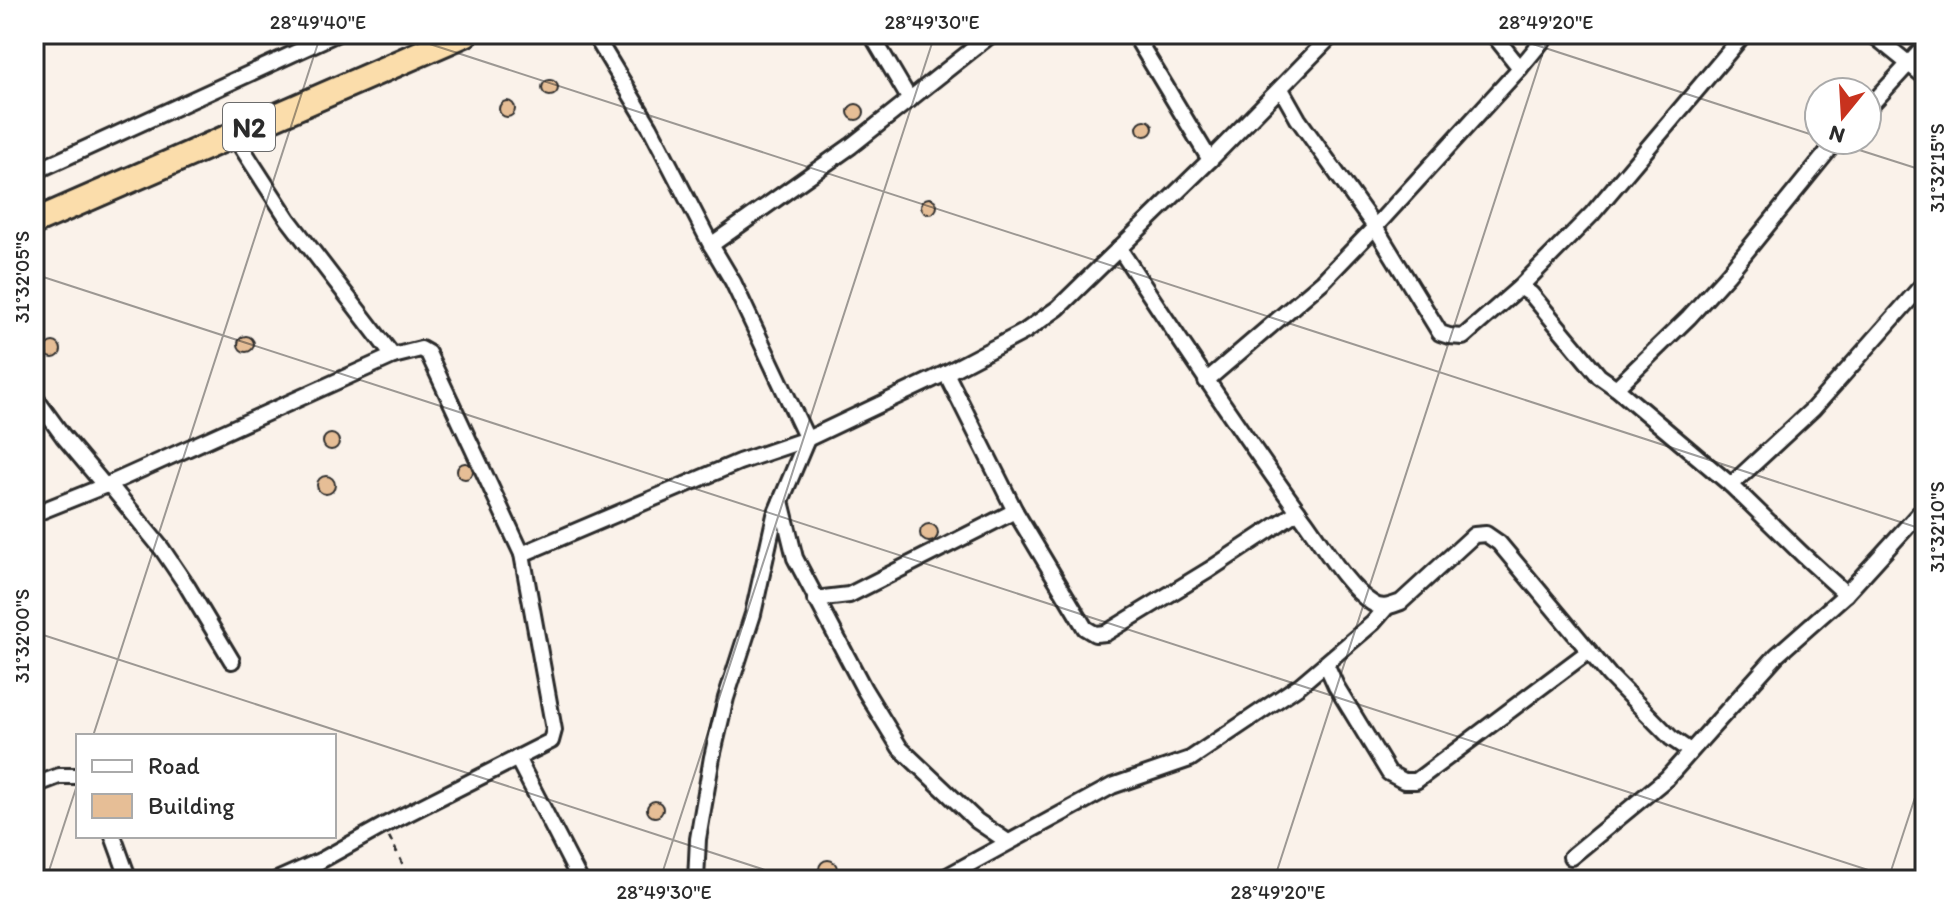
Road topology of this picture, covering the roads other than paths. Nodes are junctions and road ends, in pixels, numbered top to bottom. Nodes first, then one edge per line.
1 (336, 34) edge
2 (594, 34) edge
3 (871, 34) edge
4 (992, 34) edge
5 (1134, 34) edge
6 (1333, 34) edge
7 (1493, 34) edge
8 (1548, 34) edge
9 (1744, 34) edge
10 (1872, 34) edge
11 (452, 37) edge
12 (1925, 46) edge
13 (1909, 63) junction
14 (1520, 68) junction
15 (1925, 77) edge
16 (1281, 89) junction
17 (1883, 91) edge
18 (910, 100) junction
19 (233, 134) junction
20 (1824, 156) edge
21 (1210, 160) junction
22 (34, 172) edge
23 (34, 222) edge
24 (1375, 227) junction
25 (711, 245) junction
26 (1119, 248) junction
27 (1925, 282) edge
28 (1520, 287) junction
29 (393, 356) junction
30 (946, 373) junction
31 (1206, 381) junction
32 (1616, 388) junction
33 (34, 396) edge
34 (807, 439) junction
35 (107, 485) junction
36 (1731, 485) junction
37 (781, 501) junction
38 (1925, 507) edge
39 (1015, 511) junction
40 (1298, 511) junction
41 (34, 514) edge
42 (522, 554) junction
43 (1846, 594) junction
44 (815, 599) junction
45 (1386, 608) junction
46 (1589, 651) junction
47 (232, 661) dead end
48 (1326, 664) junction
49 (1690, 751) junction
50 (517, 758) junction
51 (76, 776) edge
52 (35, 783) edge
53 (114, 838) edge
54 (1008, 842) junction
55 (1571, 857) dead end
56 (129, 880) edge
57 (277, 880) edge
58 (580, 880) edge
59 (696, 880) edge
60 (940, 880) edge

1 - 22 street
2 - 25 street
3 - 18 street
4 - 18 street
5 - 21 street
6 - 16 street
7 - 14 street
8 - 14 street
9 - 28 street
10 - 13 street
11 - 19 highway, N2
12 - 13 street
13 - 15 street
13 - 17 street
14 - 24 street
16 - 21 street
16 - 24 street
18 - 25 street
19 - 23 highway, N2
19 - 29 street
20 - 32 street
21 - 26 street
24 - 28 street
24 - 31 street
25 - 34 street
26 - 30 street
26 - 31 street
27 - 36 street
28 - 32 street
29 - 35 street
29 - 42 street
30 - 34 street
30 - 39 street
31 - 40 street
32 - 36 street
33 - 35 street
34 - 37 street
34 - 42 street
35 - 41 street
35 - 47 street
36 - 43 street
37 - 44 street
37 - 59 street
38 - 43 street
39 - 40 street
39 - 44 street
40 - 45 street
42 - 50 street
43 - 49 street
44 - 54 street
45 - 46 street
45 - 48 street
46 - 48 street
46 - 49 street
48 - 54 street
49 - 55 street
50 - 57 street
50 - 58 street
51 - 52 street
53 - 56 street
54 - 60 street

